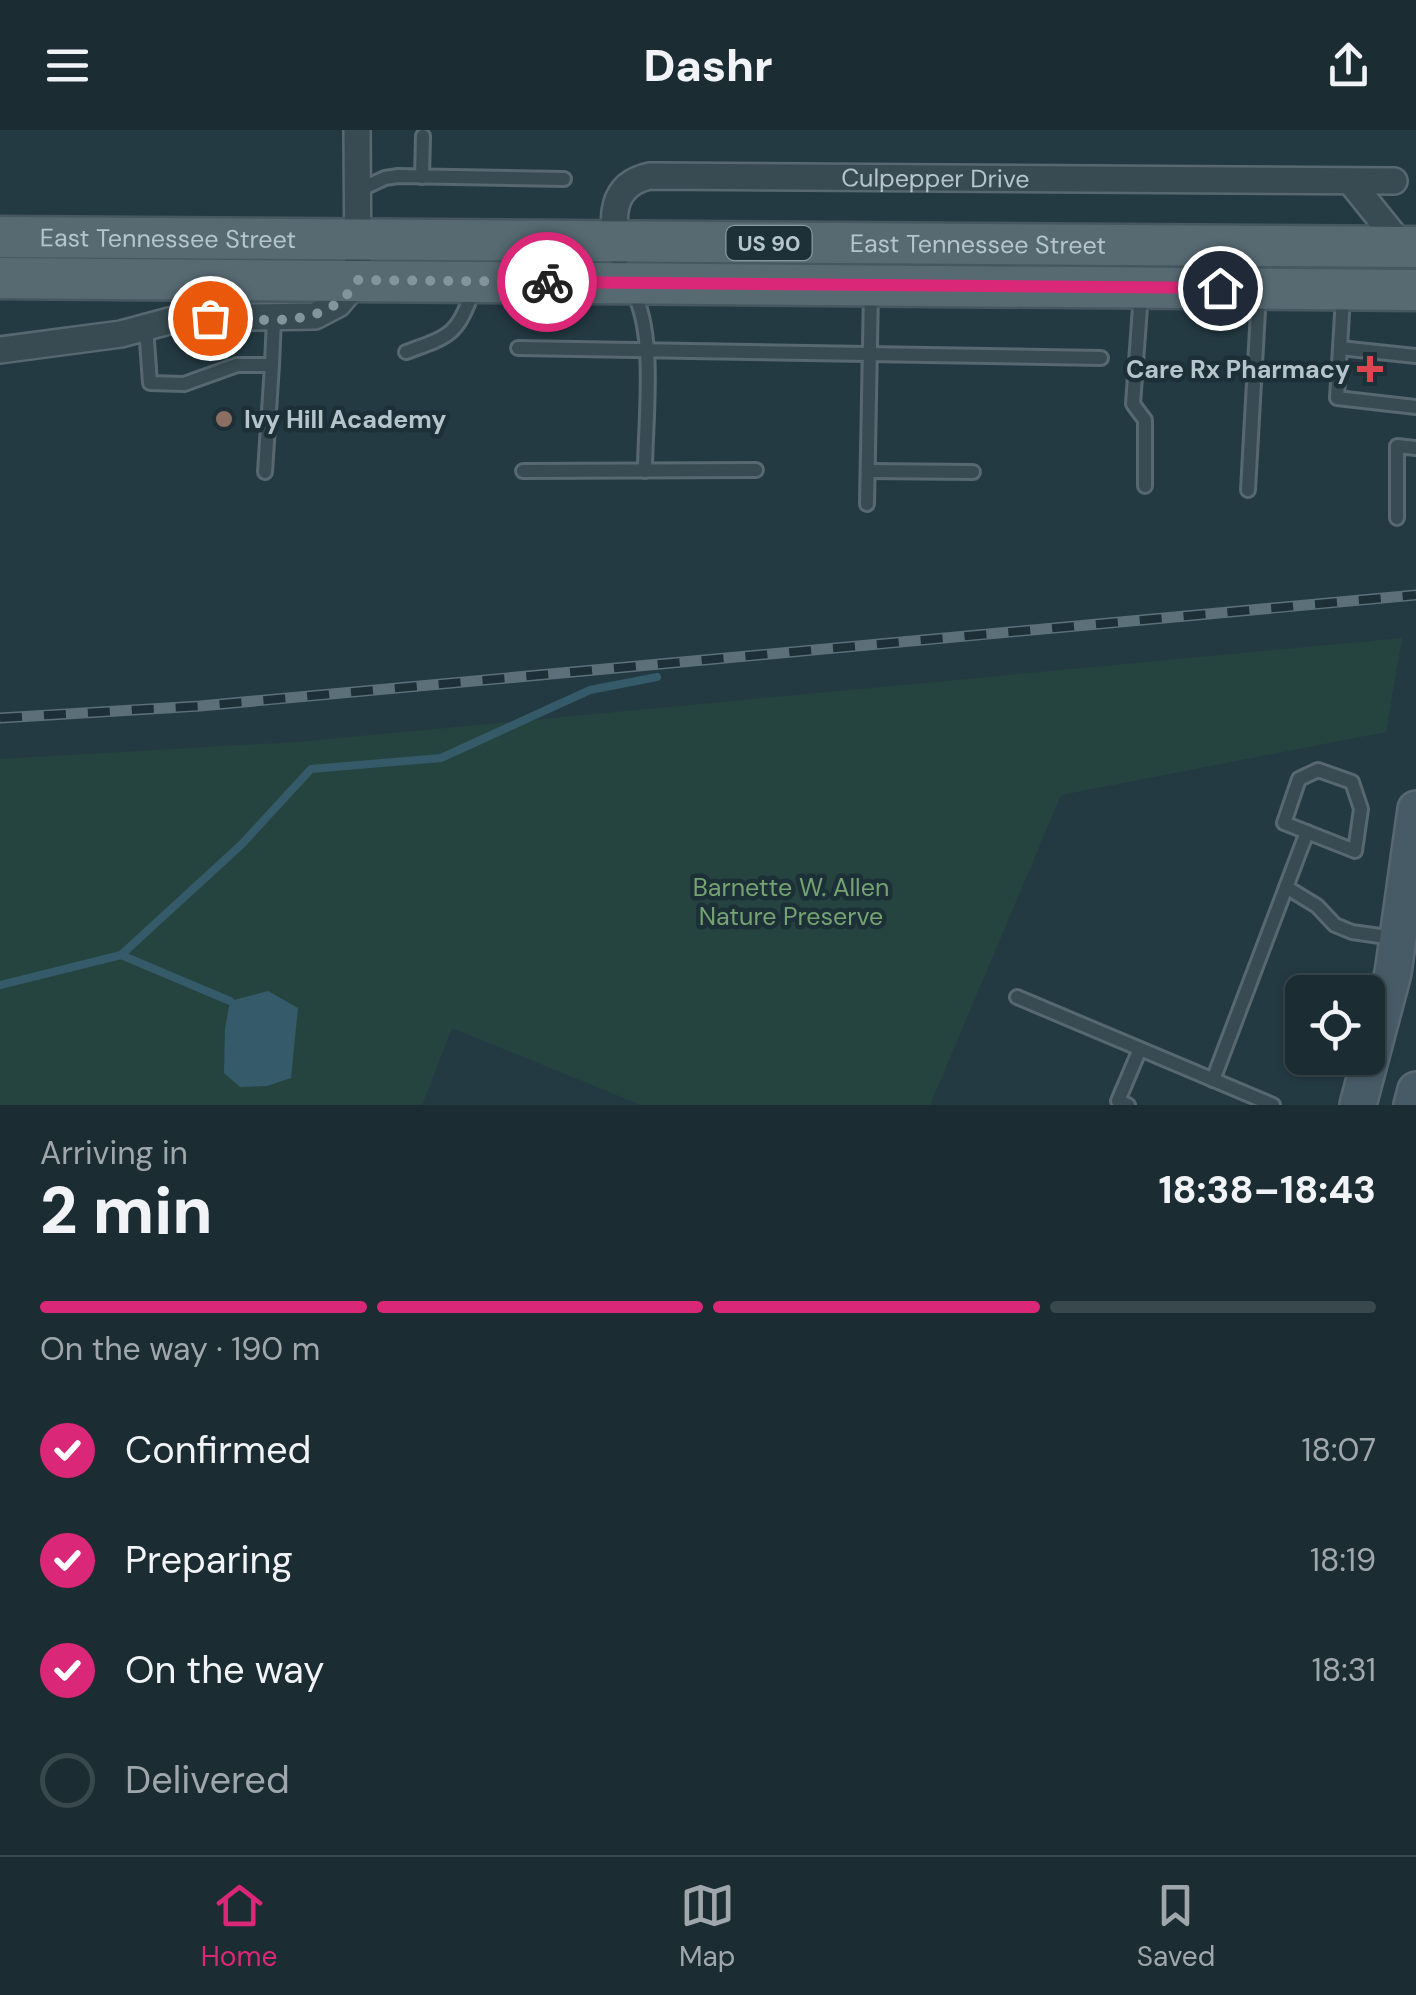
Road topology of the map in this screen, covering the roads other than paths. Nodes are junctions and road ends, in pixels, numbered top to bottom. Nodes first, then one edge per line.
1 (357, 130) edge
2 (423, 136) dead end
3 (422, 176) junction
4 (564, 179) dead end
5 (1350, 181) junction
6 (1394, 181) dead end
7 (358, 190) junction
8 (0, 236) edge
9 (358, 240) junction
10 (616, 242) junction
11 (922, 243) junction
12 (1410, 247) edge
13 (0, 278) edge
14 (358, 280) junction
15 (476, 282) junction
16 (628, 284) junction
17 (871, 285) junction
18 (1142, 288) junction
19 (1260, 289) junction
20 (1344, 289) junction
21 (1416, 290) edge
22 (274, 318) junction
23 (146, 328) junction
24 (518, 348) dead end
25 (1340, 348) junction
26 (0, 350) edge
27 (646, 350) junction
28 (406, 352) dead end
29 (870, 354) junction
30 (1416, 356) edge
31 (1100, 358) dead end
32 (272, 365) junction
33 (1416, 407) edge
34 (1416, 448) edge
35 (756, 470) dead end
36 (523, 471) dead end
37 (645, 471) junction
38 (868, 471) junction
39 (265, 472) dead end
40 (973, 472) dead end
41 (1145, 486) dead end
42 (1248, 490) dead end
43 (868, 504) dead end
44 (1397, 518) dead end
45 (1416, 809) edge
46 (1307, 832) junction
47 (1286, 887) junction
48 (1407, 941) edge
49 (1017, 998) dead end
50 (1140, 1049) junction
51 (1213, 1080) junction
52 (1416, 1090) edge
53 (1128, 1105) edge
54 (1273, 1105) edge
55 (1358, 1105) edge
56 (1412, 1105) edge

1 - 7 street
2 - 3 lane
3 - 4 lane
3 - 7 lane
5 - 6 street, Culpepper Drive
5 - 10 street, Culpepper Drive
5 - 12 street
7 - 9 street
8 - 9 main road, East Tennessee Street / US 90
9 - 10 main road, East Tennessee Street / US 90
9 - 14 street
10 - 11 main road, East Tennessee Street / US 90
10 - 16 street, Culpepper Drive
11 - 12 main road, East Tennessee Street / US 90
11 - 17 main road
13 - 14 main road, East Tennessee Street / US 90
14 - 15 main road, East Tennessee Street / US 90
14 - 22 street
15 - 16 main road, East Tennessee Street / US 90
15 - 28 lane
16 - 17 main road, East Tennessee Street / US 90
16 - 27 lane
17 - 18 main road, East Tennessee Street / US 90
17 - 29 lane
18 - 19 main road, East Tennessee Street / US 90
18 - 41 lane
19 - 20 main road, East Tennessee Street / US 90
19 - 42 lane
20 - 21 main road, East Tennessee Street / US 90
20 - 25 lane
22 - 23 street
22 - 32 lane
23 - 26 street
23 - 32 lane
24 - 27 lane
25 - 30 lane
25 - 33 lane
27 - 29 lane
27 - 37 lane
29 - 31 lane
29 - 38 lane
32 - 39 lane
34 - 44 lane
35 - 37 lane
36 - 37 lane
38 - 40 lane
38 - 43 lane
45 - 48 main road
46 - 46 lane
46 - 47 lane
47 - 48 lane
47 - 51 lane
48 - 55 main road
49 - 50 lane
50 - 51 lane
50 - 53 lane
51 - 54 lane
52 - 56 main road

